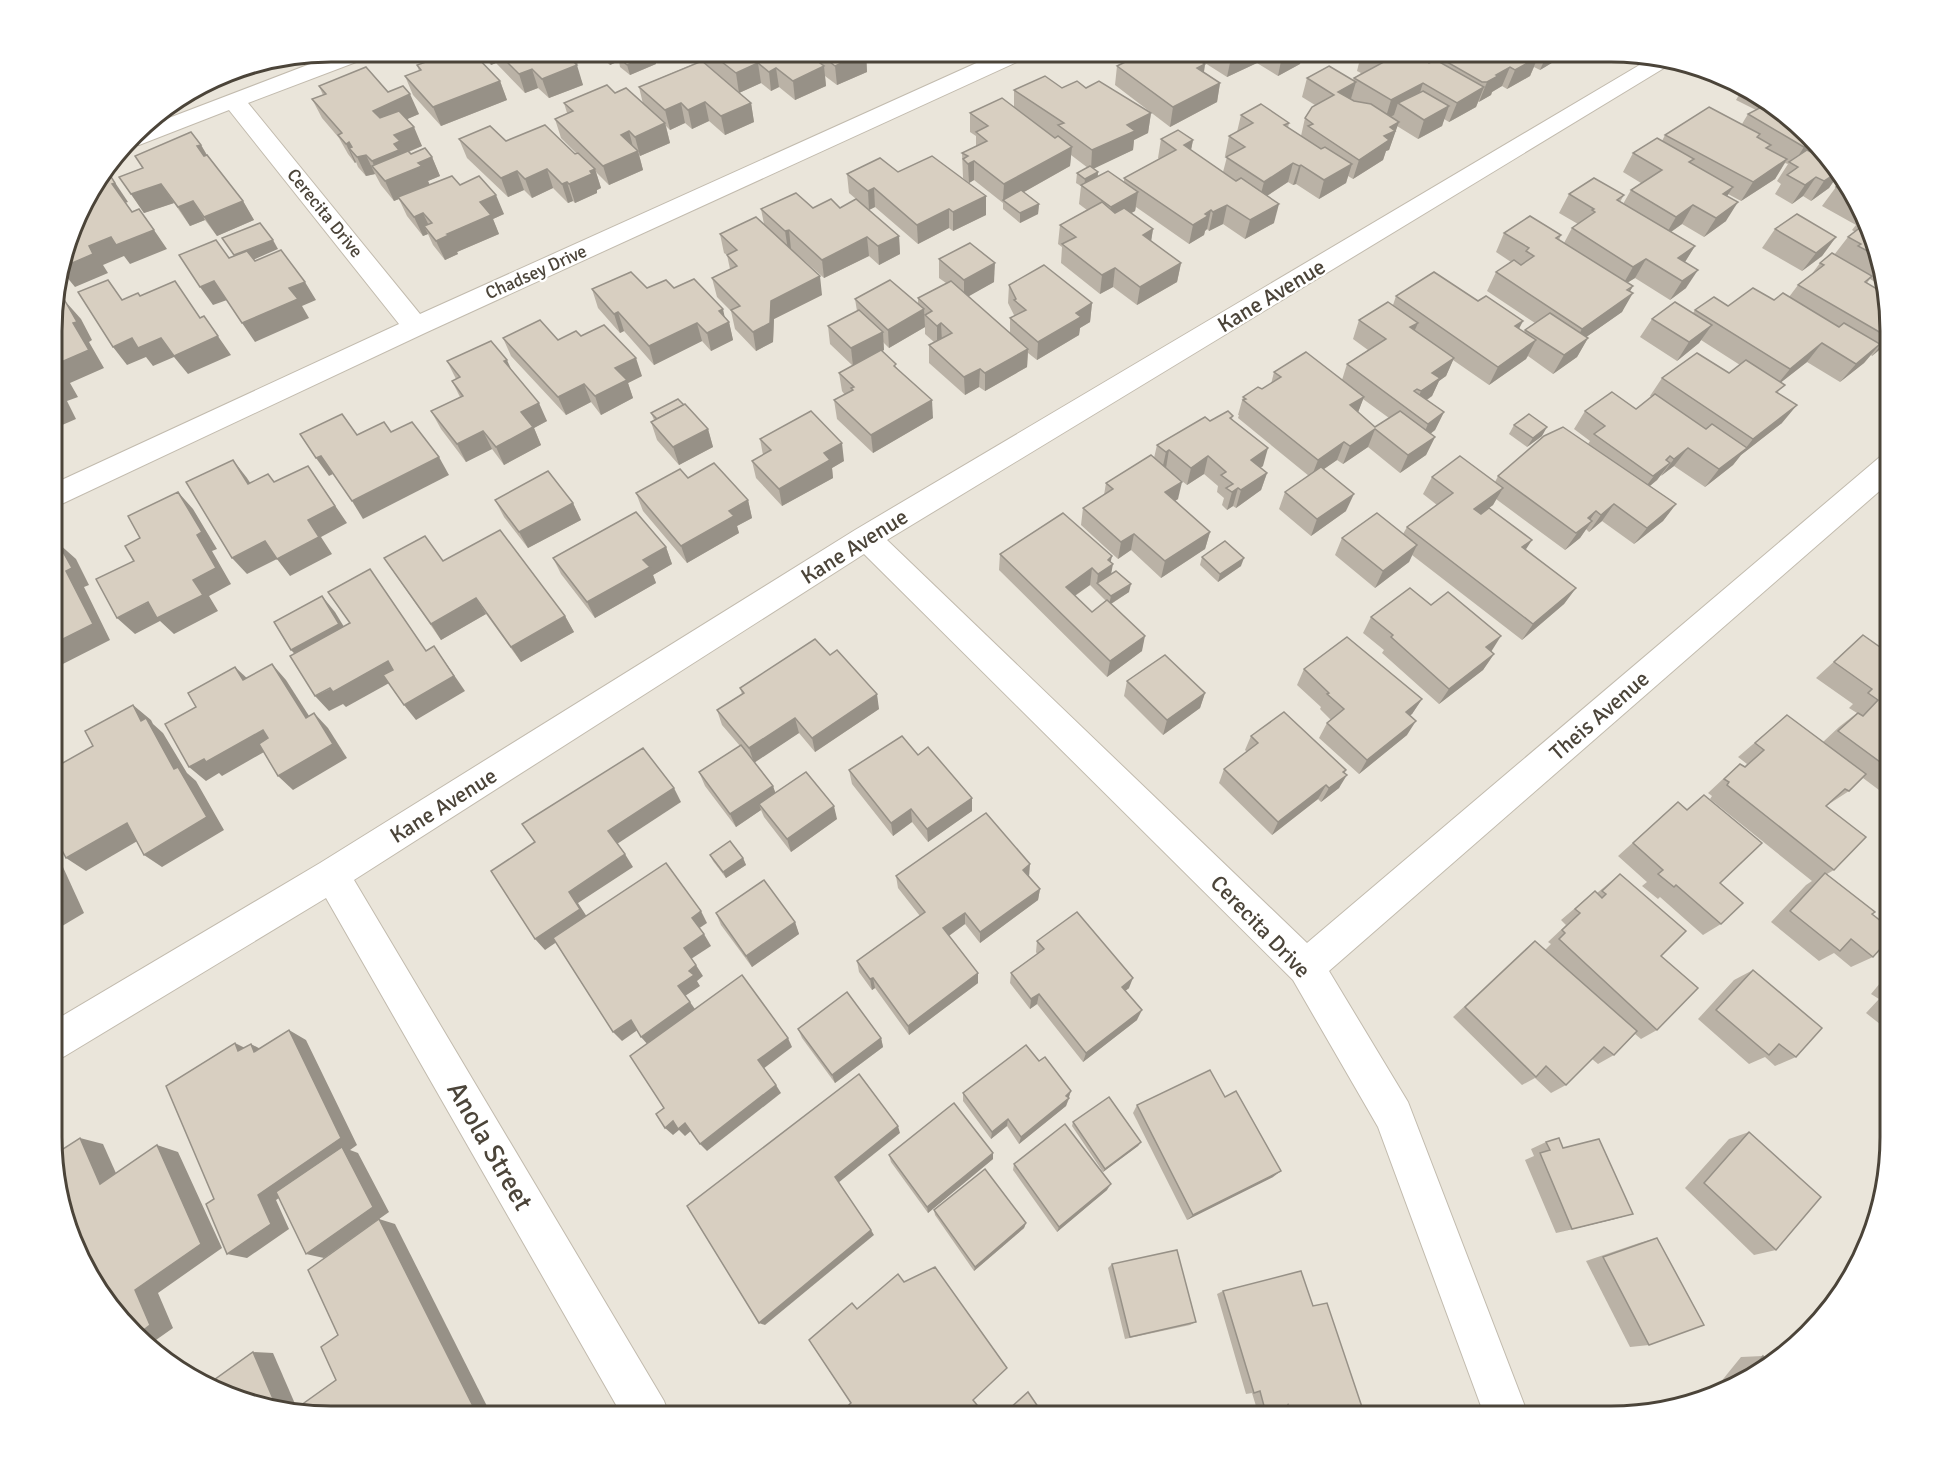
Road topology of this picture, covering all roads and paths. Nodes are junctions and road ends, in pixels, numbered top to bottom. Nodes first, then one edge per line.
1 (334, 62) edge
2 (998, 62) edge
3 (1655, 65) edge
4 (233, 100) junction
5 (147, 133) edge
6 (416, 327) junction
7 (1880, 473) edge
8 (62, 493) edge
9 (866, 538) junction
10 (332, 875) junction
11 (1306, 967) junction
12 (62, 1037) edge
13 (642, 1406) edge
14 (1503, 1406) edge

1 - 4 street
2 - 6 street, Chadsey Drive
3 - 9 street, Kane Avenue
4 - 5 street
4 - 6 street, Cerecita Drive
6 - 8 street, Chadsey Drive
7 - 11 street, Theis Avenue
9 - 10 street, Kane Avenue
9 - 11 street, Cerecita Drive
10 - 12 street, Kane Avenue
10 - 13 street, Anola Street
11 - 14 street, Cerecita Drive

